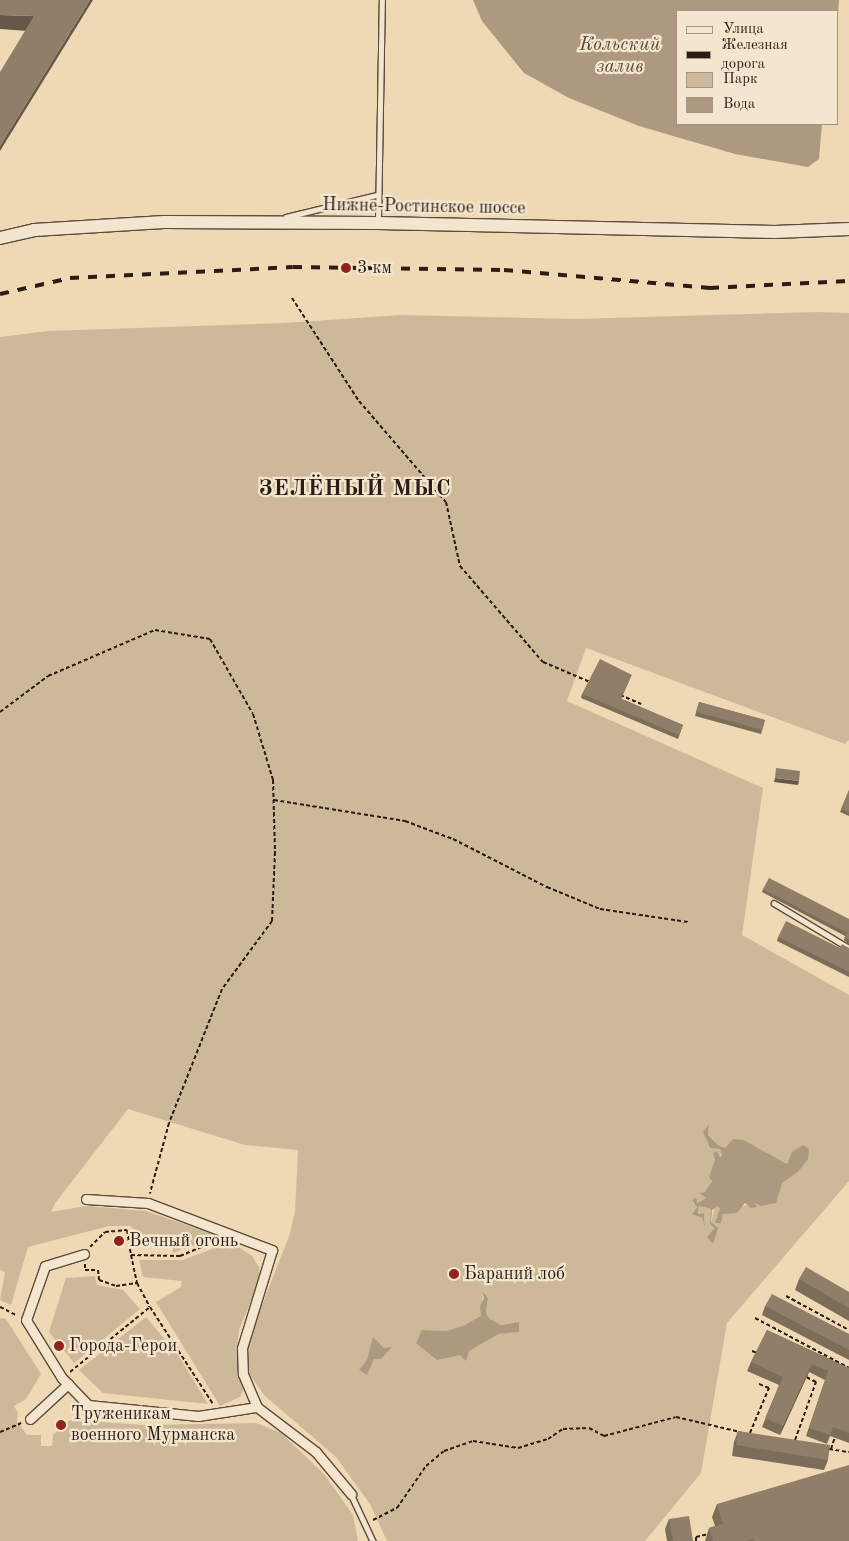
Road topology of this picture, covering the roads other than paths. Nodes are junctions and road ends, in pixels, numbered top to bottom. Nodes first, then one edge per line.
1 (382, 0) edge
2 (376, 195) junction
3 (267, 222) junction
4 (378, 223) junction
5 (849, 229) edge
6 (0, 238) edge
7 (774, 903) dead end
8 (849, 948) edge
9 (86, 1199) dead end
10 (84, 1254) road end
11 (68, 1384) junction
12 (257, 1407) junction
13 (30, 1419) road end
14 (351, 1494) joint
15 (373, 1541) edge

1 - 2 lane
2 - 3 lane
2 - 4 lane
3 - 4 street, Нижне-Ростинское шоссе
3 - 6 street, Нижне-Ростинское шоссе
4 - 5 street, Нижне-Ростинское шоссе
7 - 8 lane
9 - 12 street
10 - 11 street
11 - 12 street
11 - 13 street
12 - 14 street
14 - 15 lane

